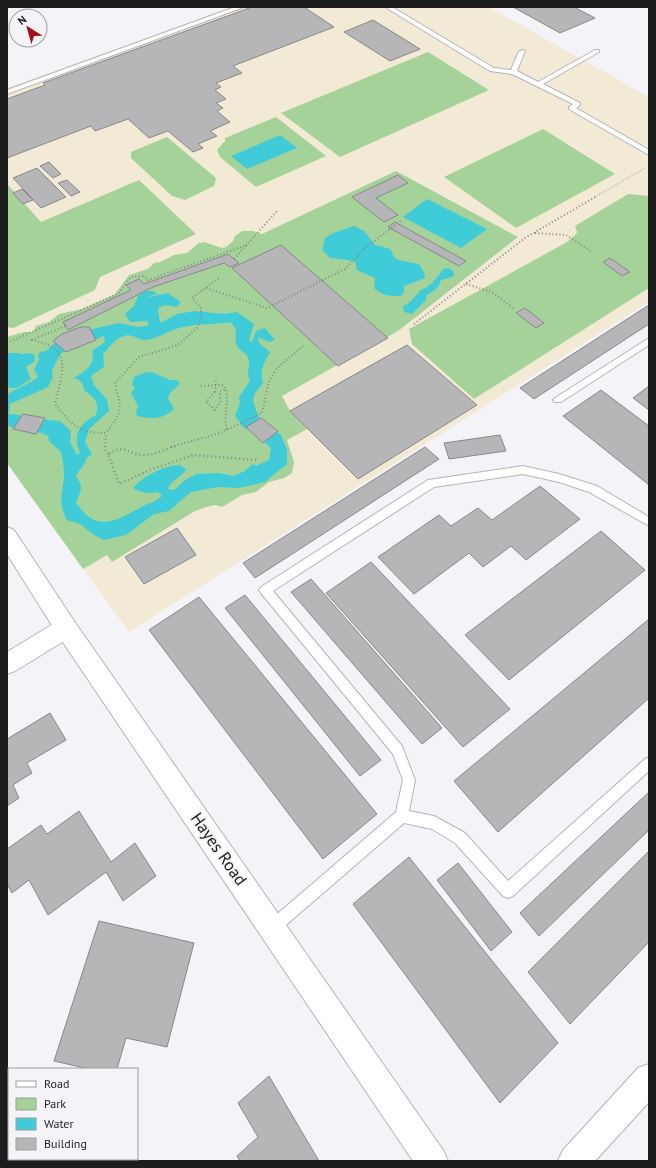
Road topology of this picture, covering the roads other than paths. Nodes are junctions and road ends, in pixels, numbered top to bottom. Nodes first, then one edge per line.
1 (241, 7) edge
2 (388, 7) edge
3 (522, 52) dead end
4 (597, 52) dead end
5 (513, 72) junction
6 (539, 84) junction
7 (7, 92) edge
8 (649, 153) edge
9 (649, 340) edge
10 (558, 400) dead end
11 (649, 522) edge
12 (7, 536) edge
13 (66, 628) junction
14 (7, 664) edge
15 (649, 763) edge
16 (402, 816) junction
17 (273, 927) junction
18 (649, 1079) edge
19 (432, 1161) edge
20 (574, 1161) edge

1 - 7 lane
2 - 5 lane
3 - 5 lane
4 - 6 lane
5 - 6 lane
6 - 8 lane
9 - 10 lane
11 - 16 lane
12 - 13 street, Hayes Road
13 - 14 street
13 - 17 street, Hayes Road
15 - 16 lane
16 - 17 lane
17 - 19 street, Hayes Road
18 - 20 street

